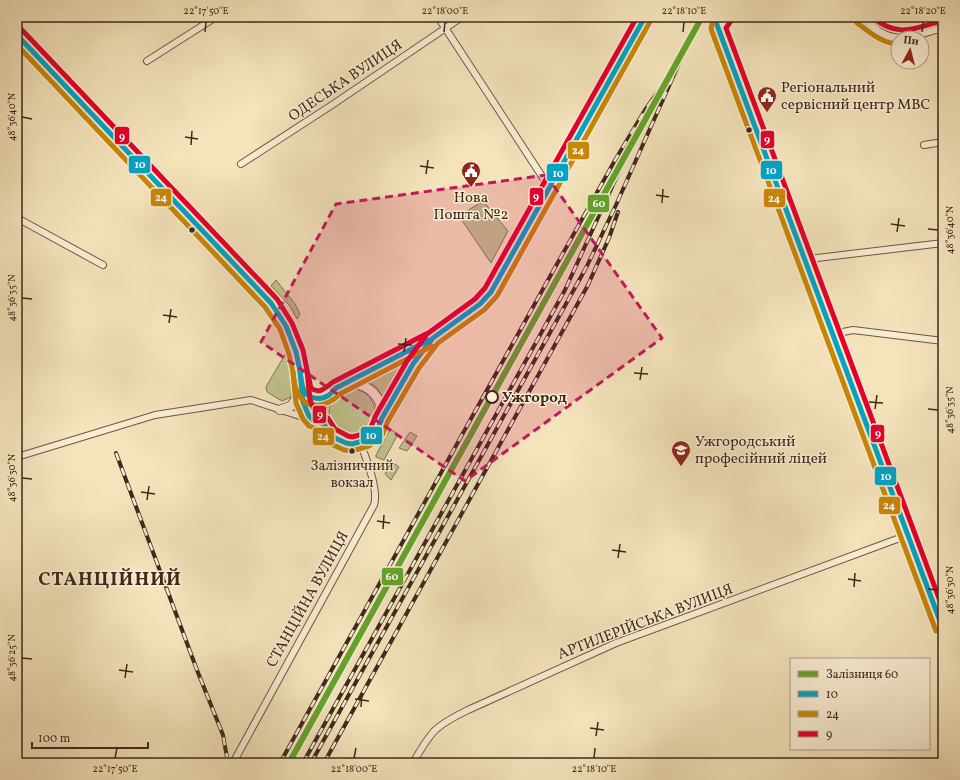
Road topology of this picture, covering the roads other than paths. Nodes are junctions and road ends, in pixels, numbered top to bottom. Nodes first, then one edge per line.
1 (216, 17) edge
2 (438, 17) edge
3 (462, 17) edge
4 (644, 17) edge
5 (714, 17) edge
6 (726, 17) edge
7 (861, 17) edge
8 (718, 27) junction
9 (445, 28) junction
10 (943, 28) edge
11 (17, 35) edge
12 (147, 61) dead end
13 (943, 142) edge
14 (924, 145) dead end
15 (241, 164) dead end
16 (549, 187) junction
17 (17, 218) edge
18 (943, 243) edge
19 (806, 261) junction
20 (103, 265) dead end
21 (833, 334) junction
22 (433, 338) junction
23 (943, 341) edge
24 (301, 381) junction
25 (345, 384) junction
26 (301, 392) junction
27 (328, 395) junction
28 (280, 410) junction
29 (382, 418) junction
30 (313, 420) junction
31 (324, 424) junction
32 (360, 442) junction
33 (17, 456) edge
34 (908, 535) junction
35 (943, 630) edge
36 (233, 763) edge
37 (413, 763) edge

1 - 12 street
2 - 9 street
3 - 9 street, ОДЕСЬКА ВУЛИЦЯ
4 - 16 main road
5 - 8 main road
6 - 8 main road
7 - 10 street
8 - 19 main road
9 - 15 street, ОДЕСЬКА ВУЛИЦЯ
9 - 16 street
11 - 24 main road
13 - 14 street
16 - 22 main road
17 - 20 street
18 - 19 street
19 - 21 main road
21 - 23 street
21 - 34 main road
22 - 25 main road
22 - 29 main road
24 - 26 main road
24 - 27 main road
25 - 27 main road
25 - 29 main road
26 - 28 main road
26 - 30 main road
27 - 31 main road
28 - 30 street
28 - 33 street
29 - 32 main road
30 - 31 main road
31 - 32 main road
32 - 36 street, СТАНЦІЙНА ВУЛИЦЯ
34 - 35 main road
34 - 37 street, АРТИЛЕРІЙСЬКА ВУЛИЦЯ

